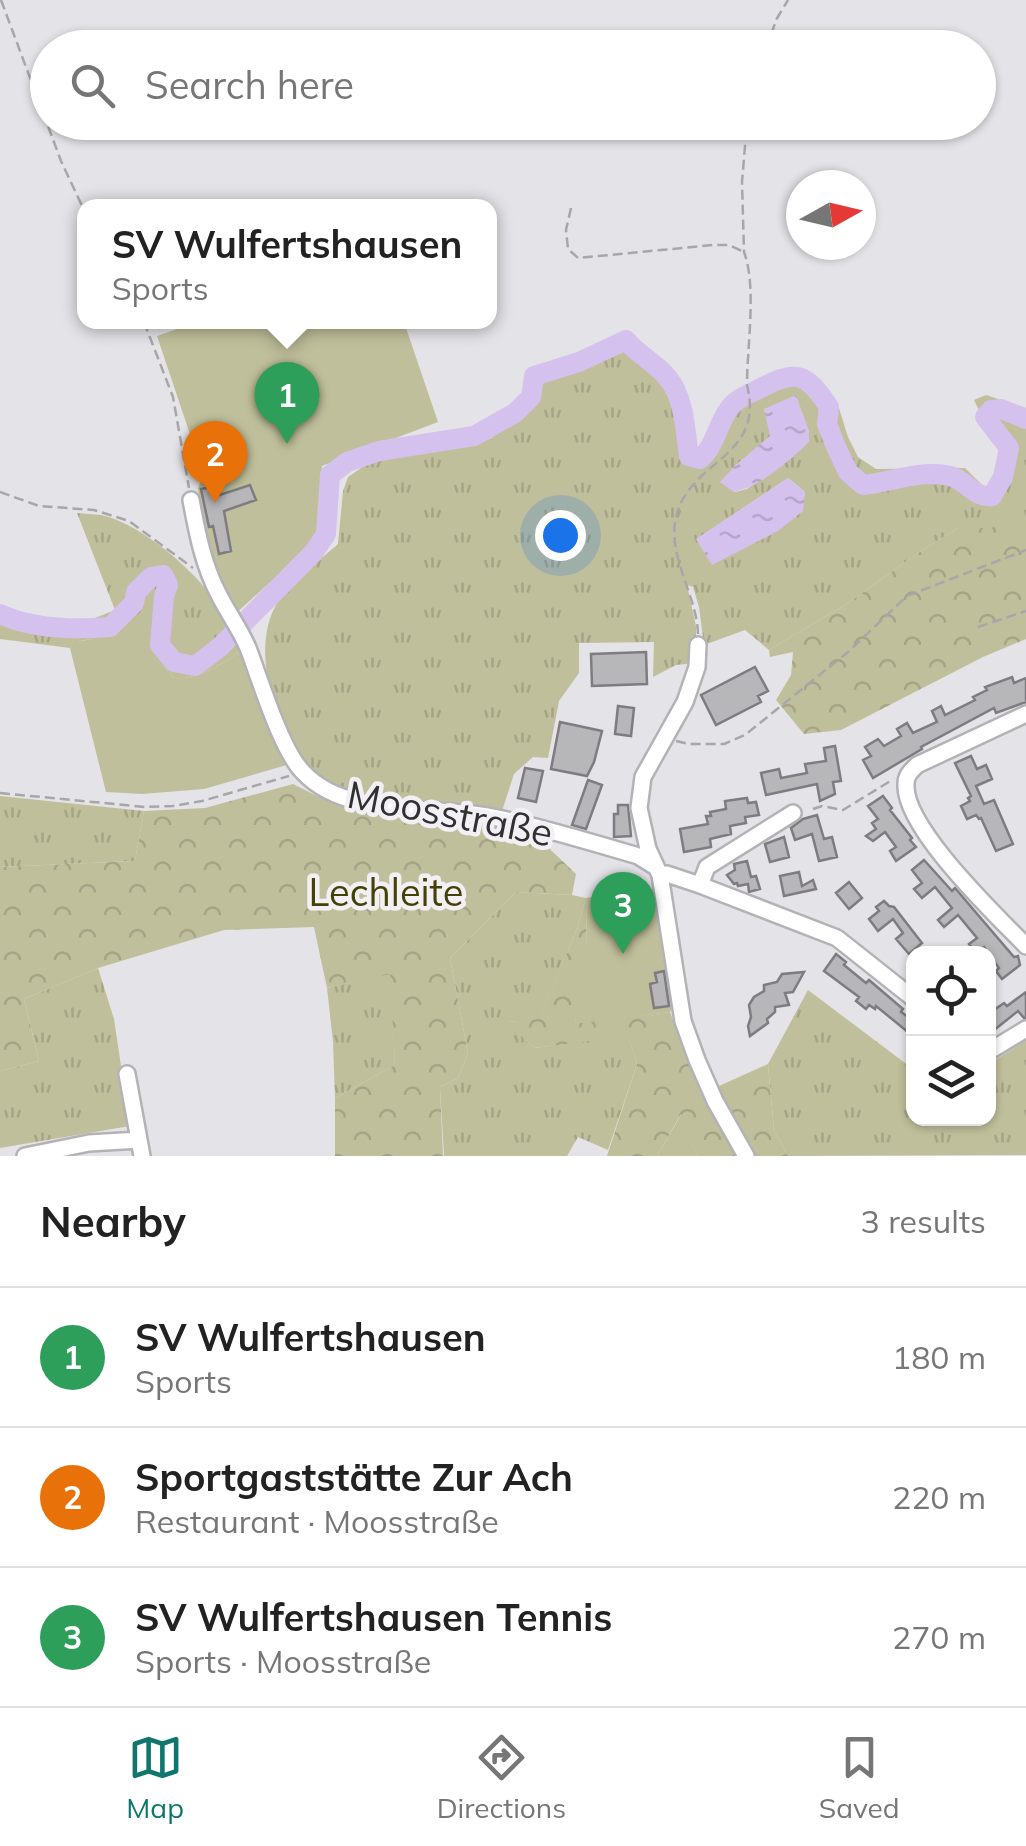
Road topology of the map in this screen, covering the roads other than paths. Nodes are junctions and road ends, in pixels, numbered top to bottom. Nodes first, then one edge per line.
1 (191, 500) road end
2 (698, 646) road end
3 (1026, 714) edge
4 (793, 812) dead end
5 (656, 870) junction
6 (700, 885) junction
7 (1026, 946) edge
8 (906, 993) edge
9 (1026, 1029) edge
10 (996, 1047) edge
11 (127, 1074) dead end
12 (141, 1148) edge
13 (67, 1152) edge
14 (25, 1156) edge
15 (746, 1156) edge

1 - 5 street, Moosstraße
2 - 5 street
3 - 7 street
4 - 6 street
5 - 6 street, Moosstraße
5 - 15 street
6 - 8 street, Moosstraße
9 - 10 street
11 - 12 street
12 - 13 street
13 - 14 street

